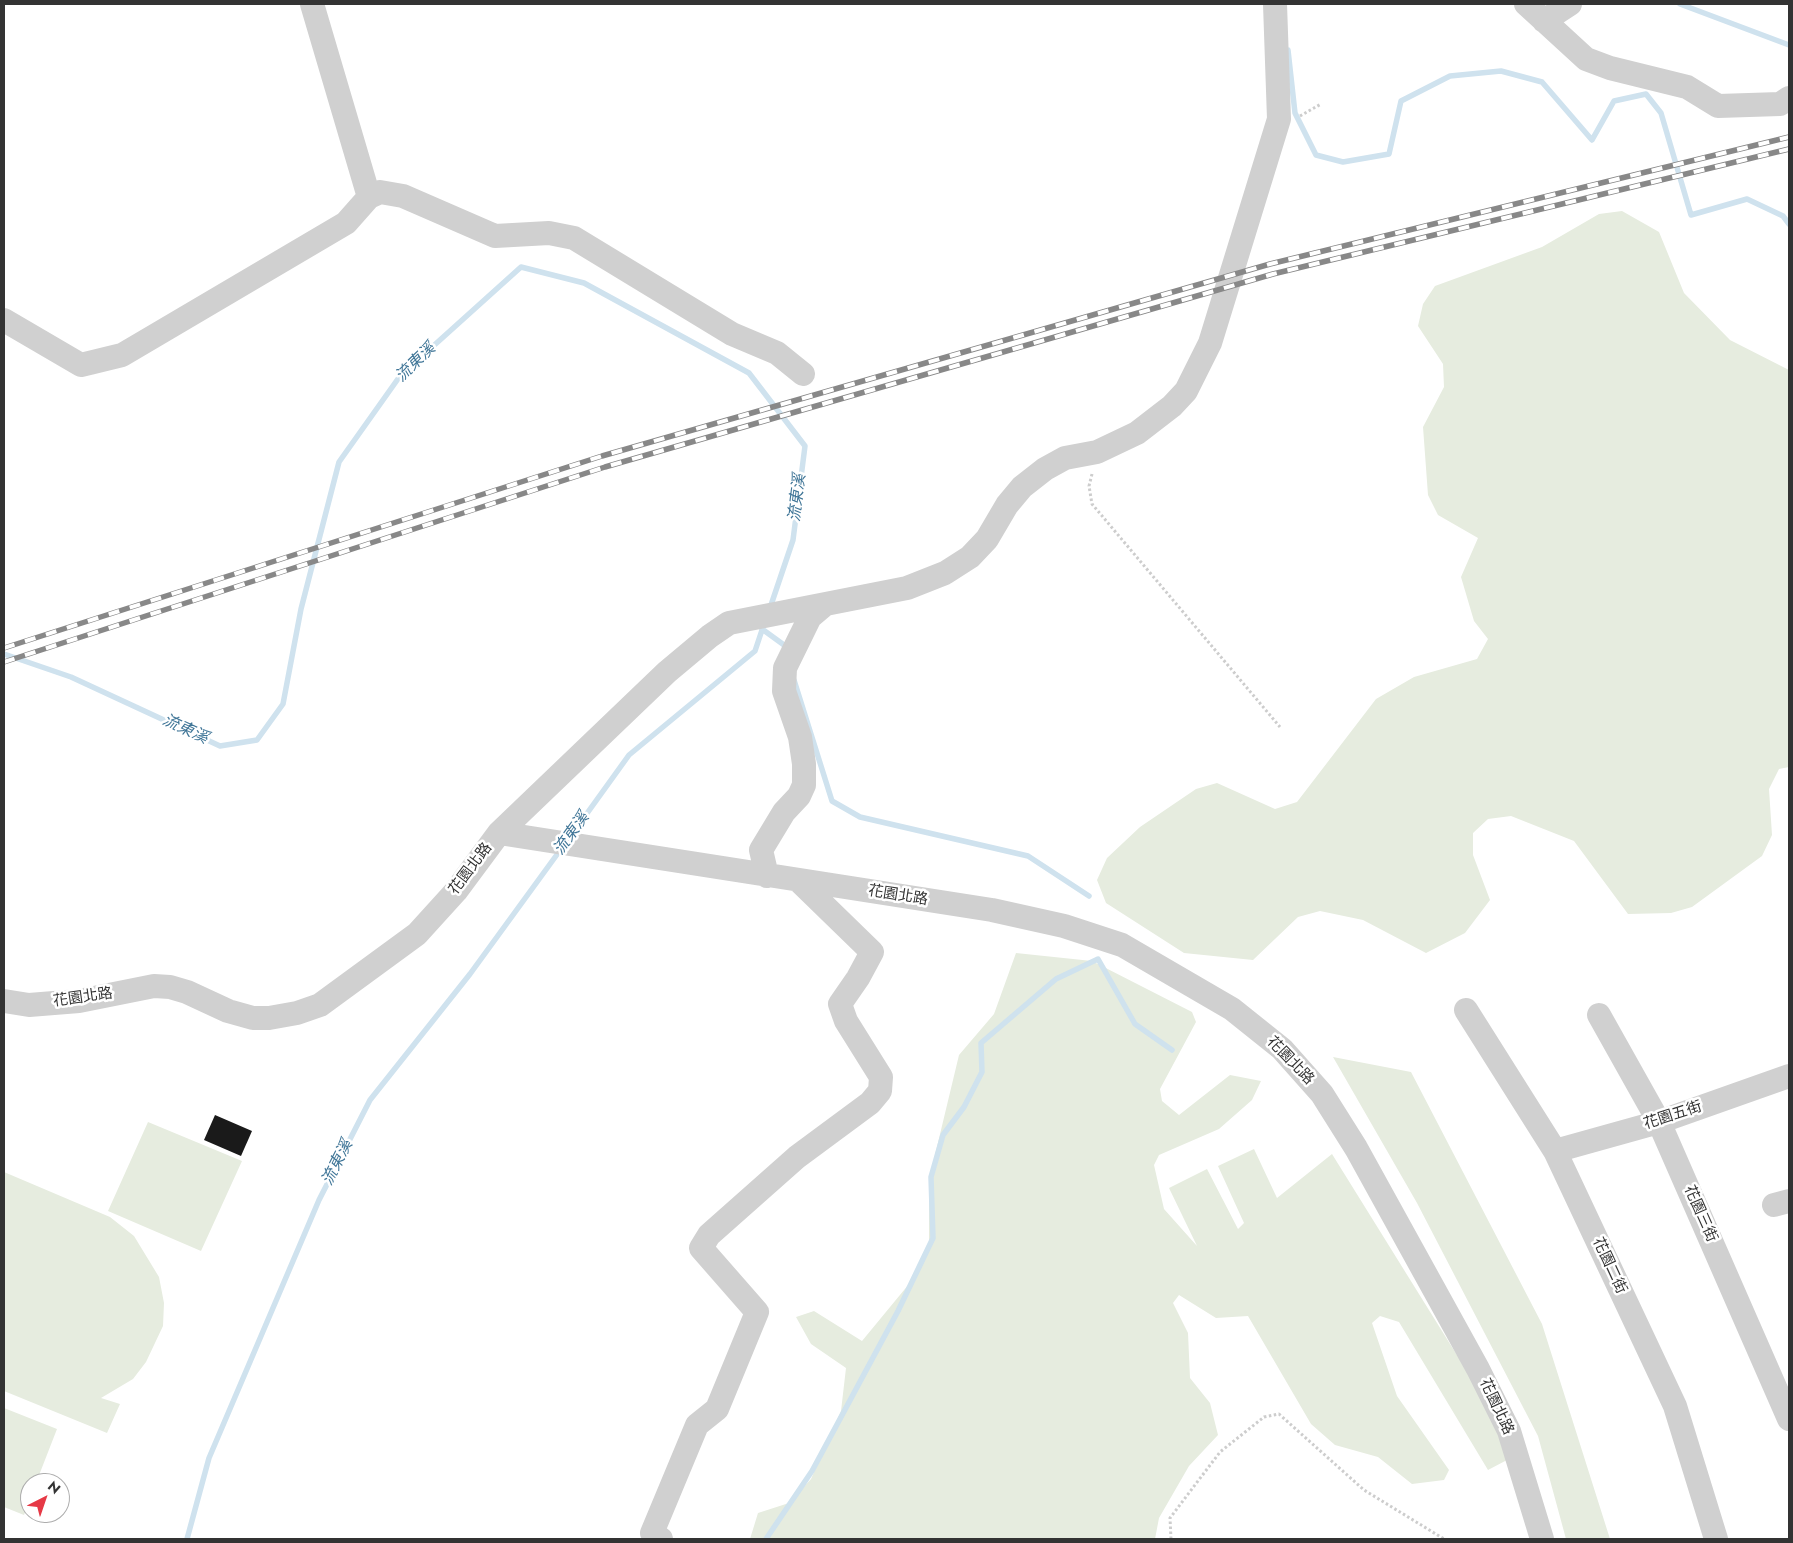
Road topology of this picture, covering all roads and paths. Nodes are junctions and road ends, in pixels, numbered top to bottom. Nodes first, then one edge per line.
1 (312, 4) edge
2 (1275, 4) edge
3 (1526, 4) edge
4 (1570, 4) edge
5 (1544, 20) junction
6 (1789, 98) edge
7 (1321, 104) dead end
8 (1308, 112) dead end
9 (369, 197) junction
10 (4, 320) edge
11 (803, 374) dead end
12 (1097, 452) junction
13 (820, 606) junction
14 (1280, 727) dead end
15 (499, 833) junction
16 (767, 876) junction
17 (799, 881) junction
18 (4, 1001) edge
19 (1466, 1010) dead end
20 (1599, 1015) dead end
21 (1789, 1076) edge
22 (1659, 1122) junction
23 (1555, 1151) junction
24 (1789, 1419) edge
25 (661, 1539) edge
26 (1171, 1539) edge
27 (1444, 1539) edge
28 (1542, 1539) edge
29 (1716, 1539) edge

1 - 9 street
2 - 12 street
3 - 5 street
4 - 5 street
5 - 6 street
7 - 8 path
9 - 10 street
9 - 11 street
12 - 13 street
12 - 14 path
13 - 15 street
13 - 16 street
15 - 16 street, 花園北路
15 - 18 street, 花園北路
16 - 17 street, 花園北路
17 - 25 street
17 - 28 street, 花園北路
19 - 23 street, 花園二街
20 - 22 street, 花園三街
21 - 22 street, 花園五街
22 - 23 street, 花園五街
22 - 24 street, 花園三街
23 - 29 street, 花園二街
26 - 27 path

